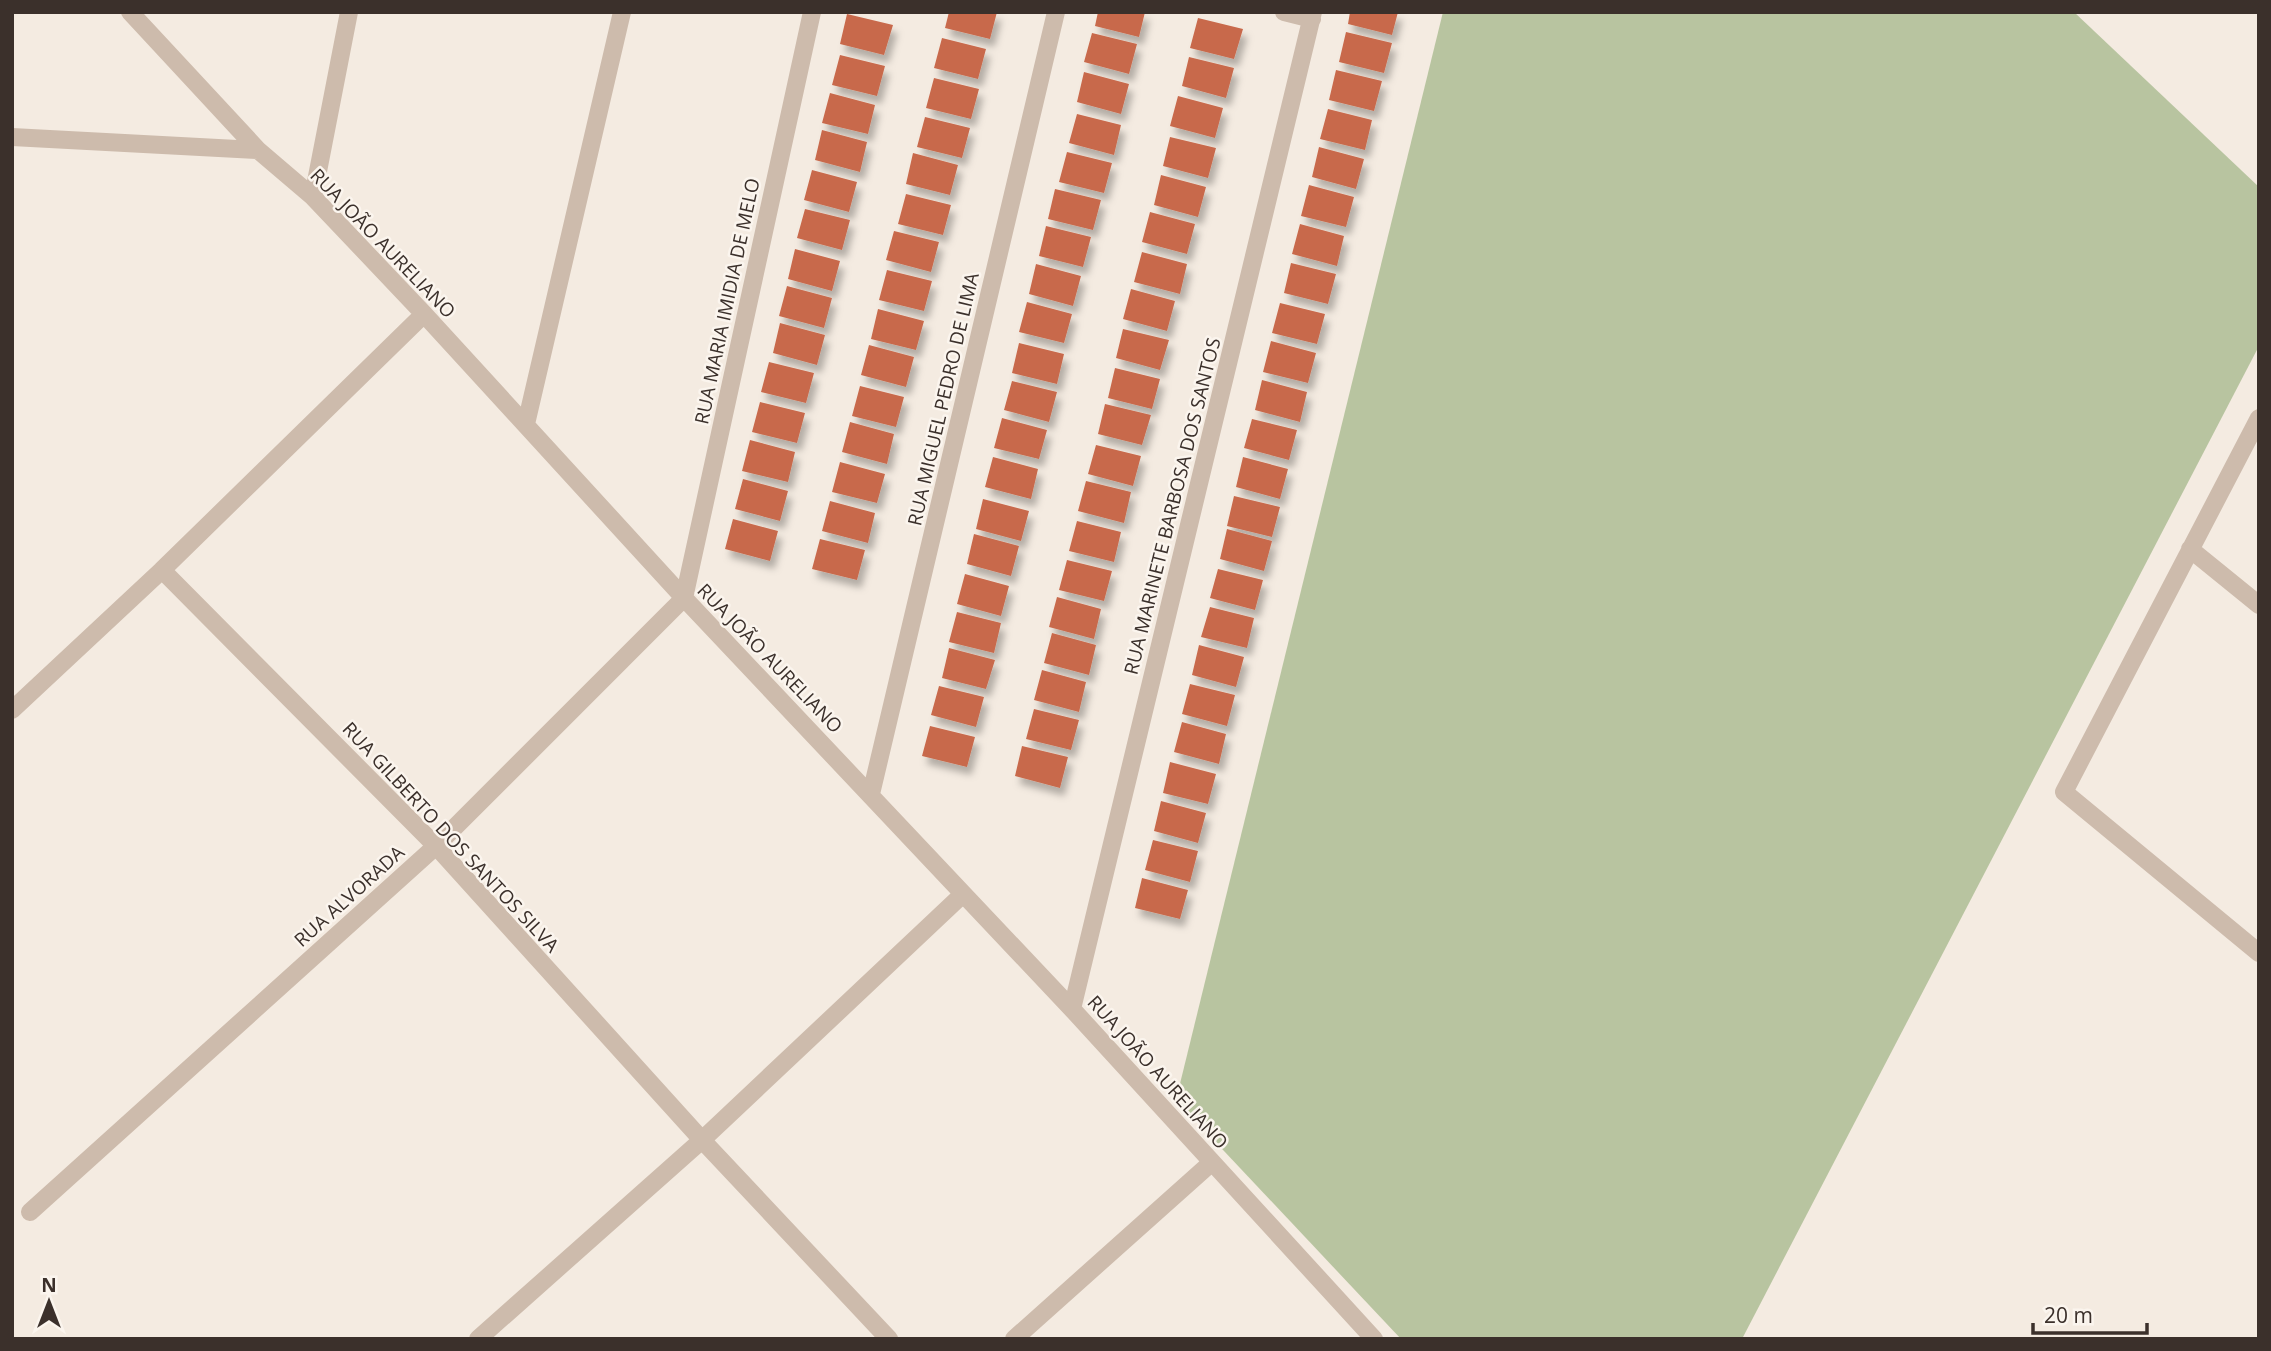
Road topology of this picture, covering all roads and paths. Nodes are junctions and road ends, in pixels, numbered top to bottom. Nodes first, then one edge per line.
1 (130, 12) edge
2 (349, 12) edge
3 (622, 12) edge
4 (812, 12) edge
5 (1056, 12) edge
6 (1284, 12) edge
7 (1312, 15) edge
8 (12, 137) edge
9 (258, 150) junction
10 (313, 197) junction
11 (424, 314) junction
12 (2259, 418) edge
13 (526, 424) junction
14 (2190, 549) junction
15 (162, 570) junction
16 (684, 598) junction
17 (2259, 604) edge
18 (12, 710) edge
19 (871, 794) junction
20 (436, 846) junction
21 (962, 895) junction
22 (2259, 953) edge
23 (1072, 1009) junction
24 (702, 1140) junction
25 (1211, 1163) junction
26 (30, 1212) dead end
27 (478, 1339) edge
28 (889, 1339) edge
29 (1014, 1339) edge
30 (1374, 1339) edge

1 - 9 street, RUA JOÃO AURELIANO
2 - 10 street
3 - 13 street
4 - 16 street, RUA MARIA IMIDIA DE MELO
5 - 19 street, RUA MIGUEL PEDRO DE LIMA
6 - 7 street
7 - 23 street, RUA MARINETE BARBOSA DOS SANTOS
8 - 9 street
9 - 10 street, RUA JOÃO AURELIANO
10 - 11 street, RUA JOÃO AURELIANO
11 - 13 street, RUA JOÃO AURELIANO
11 - 15 street
12 - 14 street
13 - 16 street, RUA JOÃO AURELIANO
14 - 17 street
14 - 22 street
15 - 18 street
15 - 20 street, RUA GILBERTO DOS SANTOS SILVA
16 - 19 street, RUA JOÃO AURELIANO
16 - 20 street, RUA ALVORADA
19 - 21 street, RUA JOÃO AURELIANO
20 - 24 street, RUA GILBERTO DOS SANTOS SILVA
20 - 26 street, RUA ALVORADA
21 - 23 street, RUA JOÃO AURELIANO
21 - 24 street
23 - 25 street, RUA JOÃO AURELIANO
24 - 27 street
24 - 28 street, RUA GILBERTO DOS SANTOS SILVA
25 - 29 street
25 - 30 street, RUA JOÃO AURELIANO

